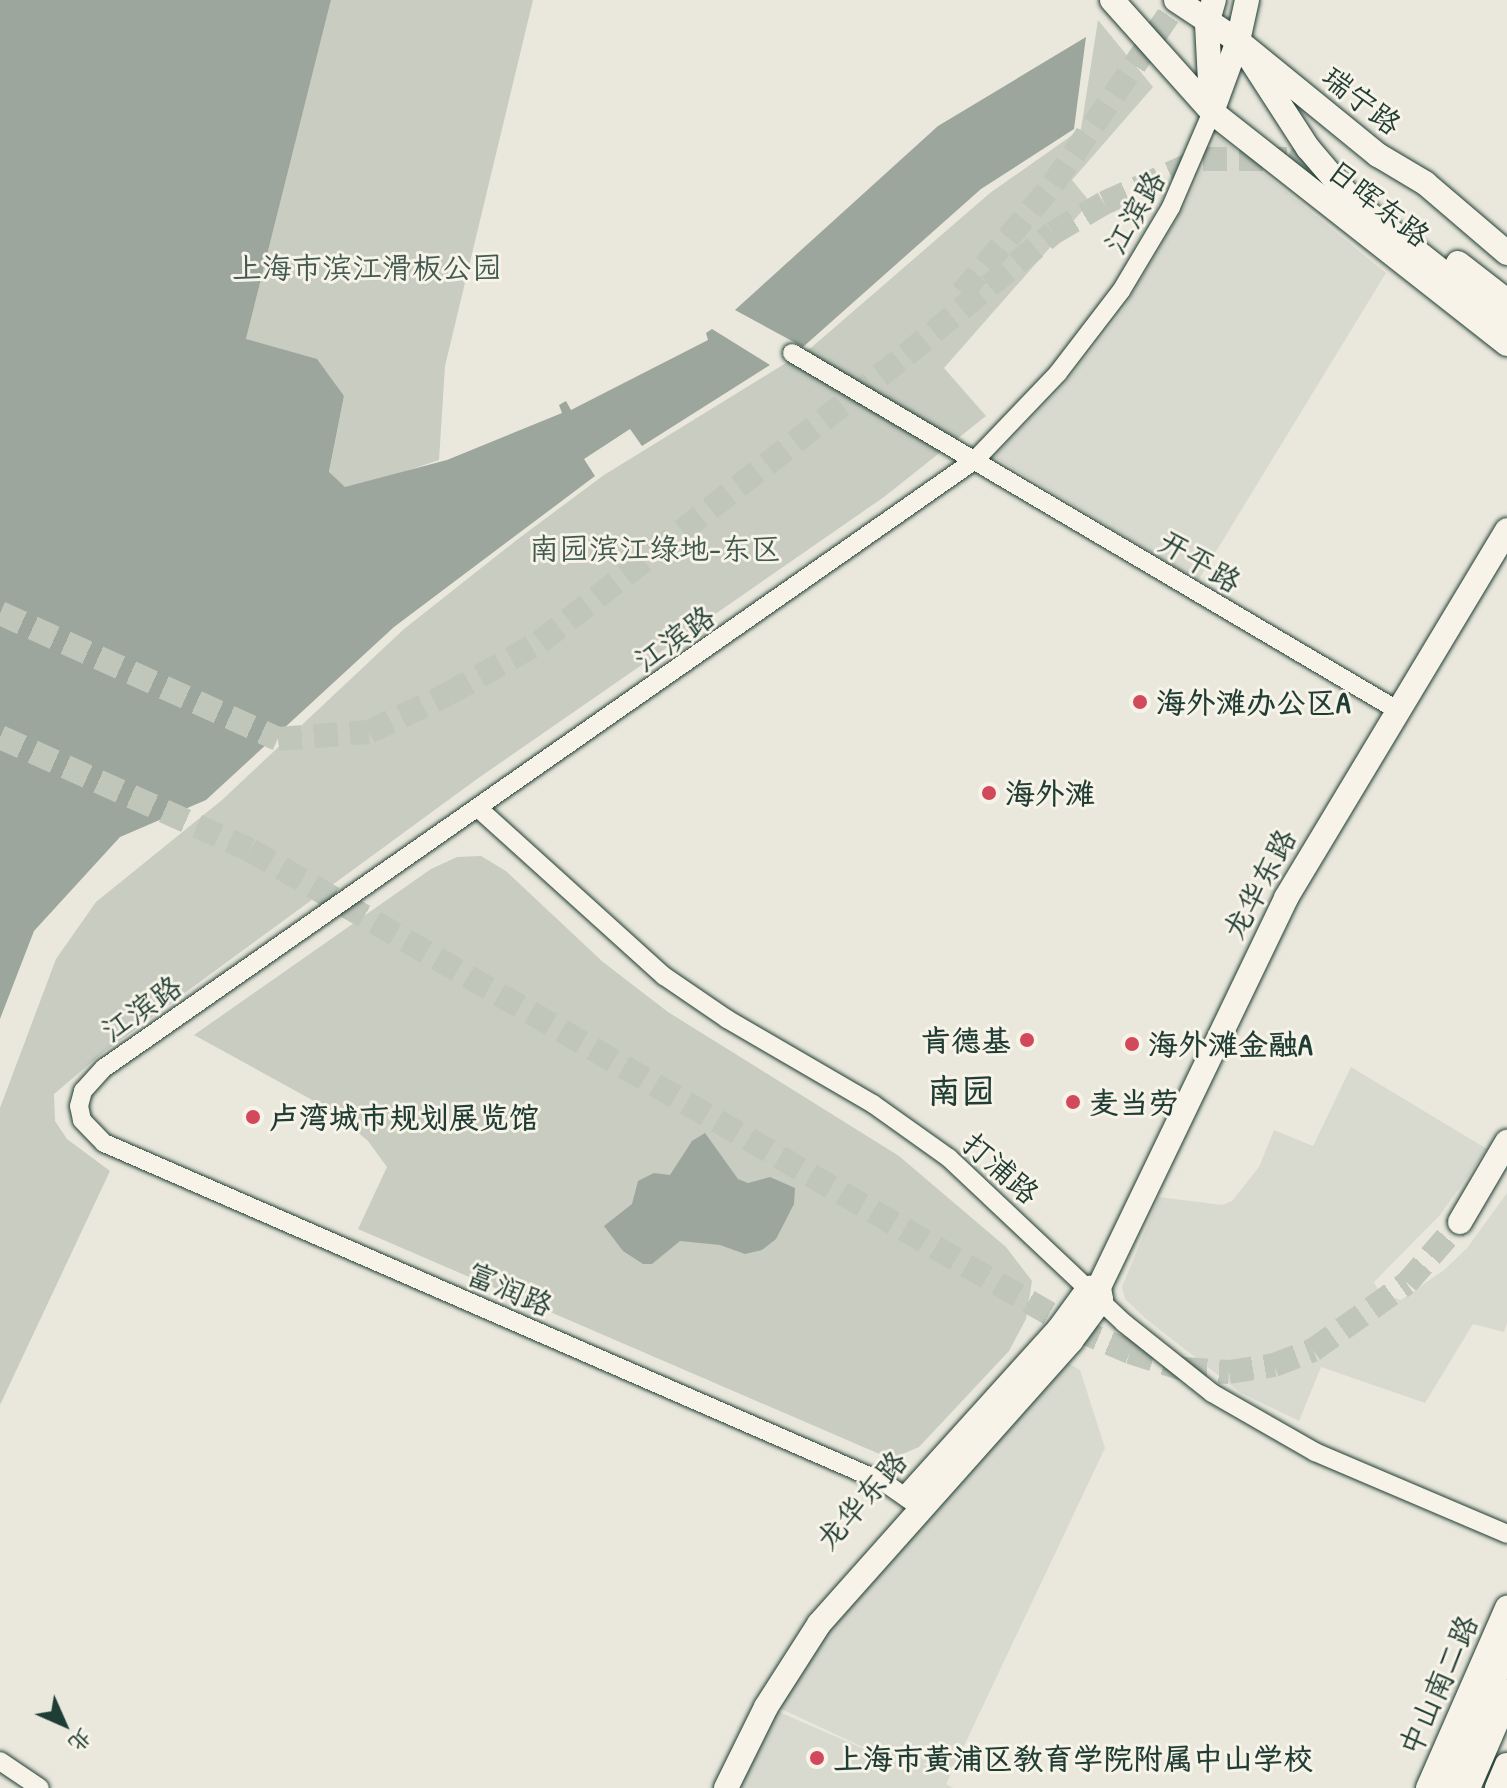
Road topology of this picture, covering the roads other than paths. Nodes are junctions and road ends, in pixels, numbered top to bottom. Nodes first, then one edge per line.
1 (1112, 0) edge
2 (1176, 0) edge
3 (1214, 0) edge
4 (1247, 0) edge
5 (1207, 24) junction
6 (1238, 41) junction
7 (1276, 98) junction
8 (1212, 112) junction
9 (1378, 155) junction
10 (1354, 187) tunnel mouth
11 (1507, 253) edge
12 (1507, 301) edge
13 (1507, 323) edge
14 (1507, 344) edge
15 (792, 353) dead end
16 (975, 460) junction
17 (1507, 530) edge
18 (1397, 710) junction
19 (478, 808) junction
20 (82, 1120) joint
21 (1507, 1142) edge
22 (1460, 1222) tunnel mouth
23 (1096, 1292) junction
24 (913, 1502) junction
25 (1507, 1534) edge
26 (1507, 1608) edge
27 (1507, 1644) edge
28 (1507, 1656) edge
29 (1507, 1693) edge
30 (1507, 1741) edge
31 (0, 1761) edge
32 (1507, 1765) edge
33 (40, 1788) edge
34 (709, 1788) edge
35 (726, 1788) edge
36 (1428, 1788) edge
37 (1446, 1788) edge
38 (1466, 1788) edge
39 (1487, 1788) edge
40 (1497, 1788) edge

1 - 8 main road
2 - 5 main road, 瑞宁路
3 - 5 main road
4 - 6 main road
5 - 6 main road, 瑞宁路
5 - 8 main road
6 - 7 main road, 日晖东路
6 - 8 main road
6 - 9 main road, 瑞宁路
7 - 9 main road, 日晖东路
7 - 13 main road, 日晖东路
8 - 14 main road, 日晖东路
8 - 16 street, 江滨路
9 - 11 main road, 瑞宁路
10 - 12 main road
15 - 16 street, 开平路
16 - 18 street, 开平路
16 - 19 street, 江滨路
17 - 18 main road, 龙华东路
18 - 23 main road, 龙华东路
19 - 20 street, 江滨路
19 - 23 street, 打浦路
20 - 24 street, 富润路
21 - 22 main road
23 - 24 main road, 龙华东路
23 - 25 street, 打浦路
24 - 34 main road, 龙华东路
24 - 35 main road, 龙华东路
26 - 36 main road, 中山南二路
27 - 37 highway
28 - 37 main road, 中山南二路
29 - 38 highway
30 - 39 highway
31 - 33 street
32 - 40 main road

